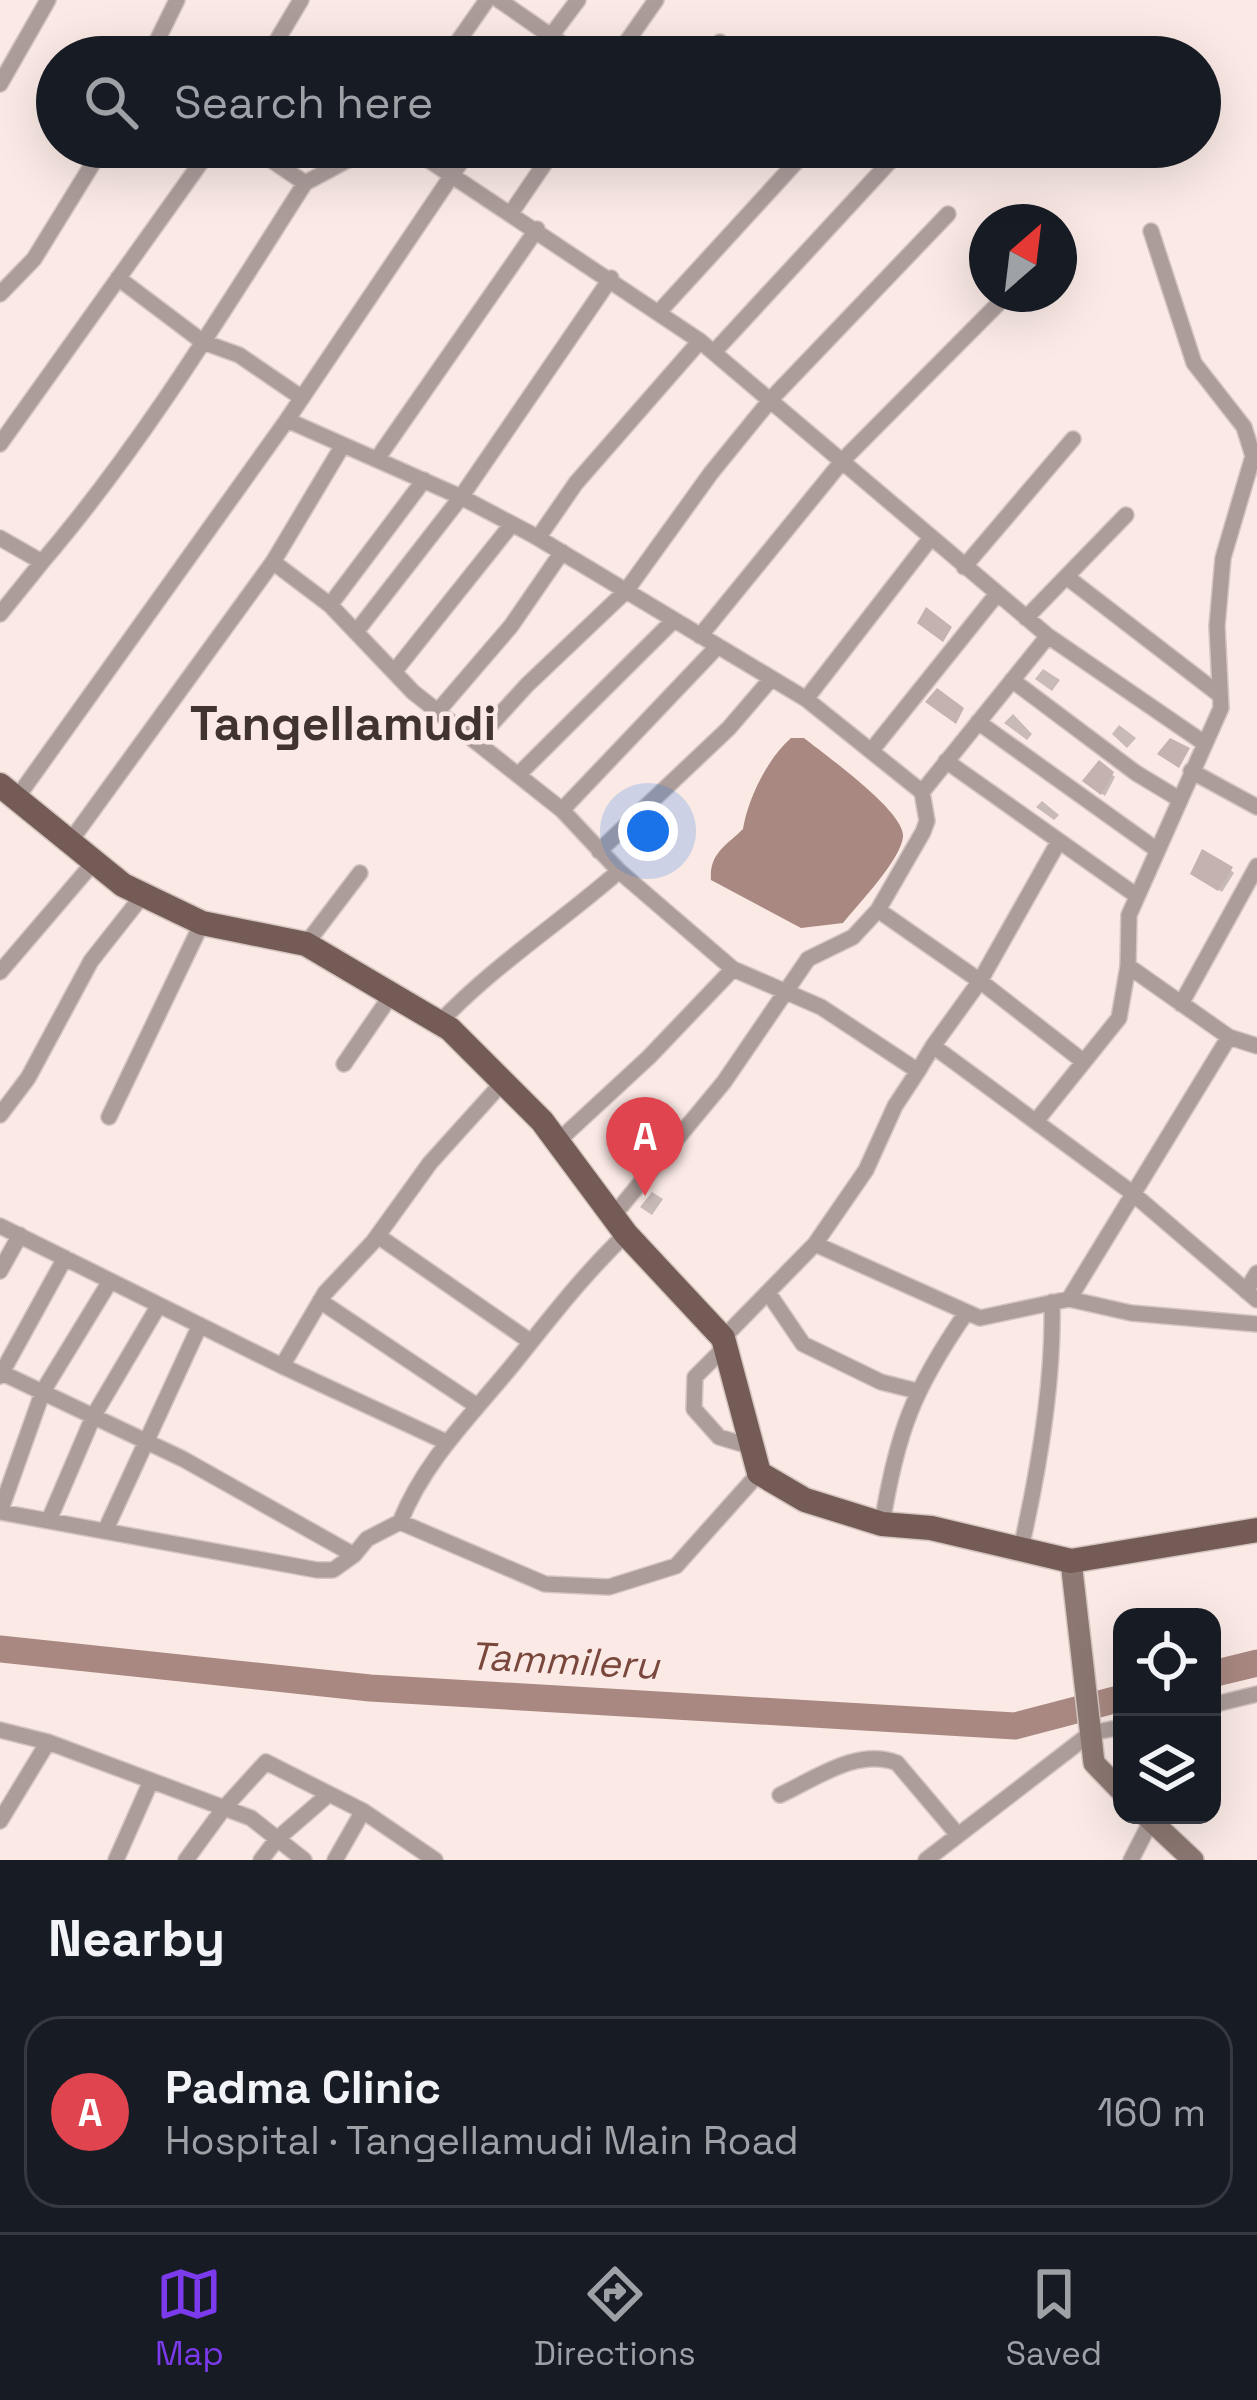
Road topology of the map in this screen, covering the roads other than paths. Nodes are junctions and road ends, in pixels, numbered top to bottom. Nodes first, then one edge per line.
1 (48, 0) edge
2 (177, 0) edge
3 (301, 0) edge
4 (487, 0) edge
5 (499, 0) edge
6 (578, 0) edge
7 (656, 0) edge
8 (159, 36) edge
9 (280, 36) edge
10 (462, 36) edge
11 (551, 36) joint
12 (631, 36) edge
13 (0, 84) edge
14 (90, 168) edge
15 (197, 168) edge
16 (283, 168) edge
17 (333, 168) edge
18 (441, 168) edge
19 (457, 168) edge
20 (542, 168) edge
21 (791, 168) edge
22 (882, 168) edge
23 (452, 175) junction
24 (305, 183) junction
25 (511, 213) junction
26 (948, 214) dead end
27 (537, 230) junction
28 (1151, 231) dead end
29 (118, 278) junction
30 (611, 278) junction
31 (0, 294) edge
32 (659, 312) junction
33 (990, 312) edge
34 (203, 342) junction
35 (707, 346) junction
36 (302, 398) junction
37 (772, 398) junction
38 (286, 421) junction
39 (1073, 439) dead end
40 (0, 444) edge
41 (343, 445) junction
42 (377, 459) junction
43 (844, 459) junction
44 (424, 480) junction
45 (461, 497) junction
46 (1126, 515) dead end
47 (512, 524) junction
48 (0, 538) edge
49 (538, 538) junction
50 (930, 539) junction
51 (562, 552) junction
52 (42, 562) junction
53 (273, 562) junction
54 (964, 567) junction
55 (1069, 578) junction
56 (626, 591) junction
57 (997, 594) junction
58 (330, 604) junction
59 (0, 614) edge
60 (1026, 618) junction
61 (674, 620) junction
62 (356, 632) junction
63 (700, 636) junction
64 (1048, 636) junction
65 (717, 647) junction
66 (394, 672) junction
67 (771, 679) junction
68 (1012, 680) junction
69 (1220, 695) junction
70 (806, 699) junction
71 (438, 711) junction
72 (978, 722) junction
73 (476, 741) junction
74 (1204, 743) junction
75 (871, 751) junction
76 (946, 761) junction
77 (1191, 771) junction
78 (518, 775) junction
79 (8, 792) edge
80 (922, 792) junction
81 (1179, 799) junction
82 (1257, 807) edge
83 (562, 810) junction
84 (1059, 841) junction
85 (69, 843) junction
86 (599, 850) junction
87 (1157, 850) junction
88 (94, 862) junction
89 (1257, 866) edge
90 (619, 871) junction
91 (361, 873) dead end
92 (143, 895) junction
93 (1137, 896) junction
94 (878, 910) junction
95 (202, 922) junction
96 (306, 944) junction
97 (1128, 966) junction
98 (733, 969) junction
99 (0, 972) edge
100 (980, 981) junction
101 (787, 992) junction
102 (392, 994) junction
103 (1181, 1004) junction
104 (440, 1023) junction
105 (1228, 1037) junction
106 (933, 1046) junction
107 (1257, 1046) edge
108 (1084, 1062) junction
109 (344, 1064) dead end
110 (918, 1071) junction
111 (503, 1082) junction
112 (0, 1115) edge
113 (109, 1117) dead end
114 (1037, 1120) junction
115 (557, 1142) junction
116 (1131, 1192) junction
117 (620, 1225) junction
118 (0, 1226) edge
119 (20, 1235) junction
120 (378, 1235) junction
121 (815, 1244) junction
122 (64, 1258) junction
123 (0, 1271) edge
124 (1257, 1274) edge
125 (109, 1283) junction
126 (769, 1294) junction
127 (1251, 1295) edge
128 (320, 1300) junction
129 (1060, 1301) junction
130 (159, 1305) junction
131 (966, 1313) junction
132 (1257, 1324) edge
133 (200, 1325) junction
134 (531, 1342) junction
135 (724, 1342) junction
136 (282, 1366) junction
137 (0, 1374) edge
138 (43, 1391) junction
139 (917, 1391) junction
140 (477, 1406) junction
141 (94, 1415) junction
142 (146, 1440) junction
143 (446, 1442) junction
144 (752, 1447) junction
145 (759, 1473) junction
146 (0, 1512) edge
147 (49, 1520) junction
148 (400, 1522) junction
149 (882, 1524) junction
150 (1257, 1530) edge
151 (105, 1531) junction
152 (1021, 1548) junction
153 (353, 1555) junction
154 (1072, 1570) junction
155 (1257, 1694) edge
156 (1221, 1703) edge
157 (1089, 1724) junction
158 (1113, 1725) edge
159 (0, 1730) edge
160 (48, 1742) junction
161 (151, 1781) junction
162 (1113, 1783) edge
163 (329, 1794) junction
164 (780, 1795) dead end
165 (224, 1808) junction
166 (363, 1811) junction
167 (0, 1821) edge
168 (1146, 1824) edge
169 (1154, 1824) edge
170 (958, 1834) junction
171 (277, 1839) junction
172 (412, 1845) junction
173 (116, 1860) edge
174 (186, 1860) edge
175 (261, 1860) edge
176 (304, 1860) edge
177 (335, 1860) edge
178 (402, 1860) edge
179 (435, 1860) edge
180 (926, 1860) edge
181 (1131, 1860) edge
182 (1193, 1860) edge

1 - 13 street
2 - 8 street
3 - 9 street
4 - 10 street
5 - 11 street
6 - 11 street
7 - 12 street
14 - 31 street
15 - 29 street
16 - 24 street
17 - 24 street
18 - 23 street
19 - 23 street
20 - 25 street
21 - 32 street
22 - 35 street
23 - 25 street
23 - 36 street
24 - 34 street
25 - 27 street
26 - 37 street
27 - 30 street
27 - 42 street
28 - 69 street
29 - 34 street
29 - 40 street
30 - 32 street
30 - 45 street
32 - 35 street
33 - 43 street
34 - 36 street
34 - 52 street
35 - 37 street
35 - 49 street
36 - 38 street
37 - 43 street
37 - 56 street
38 - 41 street
38 - 79 street
39 - 54 street
41 - 42 street
41 - 53 street
42 - 44 street
43 - 50 street
43 - 63 street
44 - 45 street
44 - 58 street
45 - 47 street
45 - 62 street
46 - 55 street
47 - 49 street
47 - 66 street
48 - 52 street
49 - 51 street
50 - 54 street
50 - 70 street
51 - 56 street
51 - 71 street
52 - 59 street
53 - 58 street
53 - 85 street
54 - 57 street
55 - 60 street
55 - 69 street
56 - 61 street
56 - 73 street
57 - 60 street
57 - 75 street
58 - 62 street
60 - 64 street
61 - 63 street
61 - 78 street
62 - 66 street
63 - 65 street
64 - 68 street
64 - 74 street
65 - 67 street
65 - 83 street
66 - 71 street
67 - 70 street
67 - 86 street
68 - 72 street
68 - 81 street
69 - 74 street
70 - 75 street
71 - 73 street
72 - 76 street
72 - 87 street
73 - 78 street
74 - 77 street
75 - 80 street
76 - 80 street
76 - 84 street
77 - 81 street
77 - 82 street
78 - 83 street
79 - 85 main road
80 - 94 street
81 - 87 street
83 - 86 street
84 - 93 street
84 - 100 street
85 - 88 main road
86 - 90 street
87 - 93 street
88 - 92 main road
88 - 99 street
89 - 103 street
90 - 98 street
90 - 104 street
91 - 96 street
92 - 95 main road
92 - 112 street
93 - 97 street
94 - 100 street
94 - 101 street
95 - 96 main road
95 - 113 street
96 - 102 main road
97 - 103 street
97 - 108 street
98 - 101 street
98 - 115 street
100 - 106 street
100 - 108 street
101 - 110 street
101 - 117 street
102 - 104 main road
102 - 109 street
103 - 105 street
104 - 111 main road
105 - 107 street
105 - 116 street
106 - 110 street
106 - 114 street
108 - 114 street
110 - 121 street
111 - 115 main road
111 - 120 street
114 - 116 street
115 - 117 main road
116 - 127 street
116 - 129 street
117 - 134 street
117 - 135 main road
118 - 119 street
119 - 122 street
119 - 123 street
120 - 128 street
120 - 134 street
121 - 126 street
121 - 131 street
122 - 125 street
122 - 137 street
124 - 127 street
125 - 130 street
125 - 138 street
126 - 135 street
126 - 139 street
128 - 136 street
128 - 140 street
129 - 131 street
129 - 132 street
129 - 152 street
130 - 133 street
130 - 141 street
131 - 139 street
133 - 136 street
133 - 142 street
134 - 140 street
135 - 144 main road
135 - 144 street
136 - 143 street
137 - 138 street
138 - 141 street
138 - 146 street
139 - 149 street
140 - 143 street
141 - 142 street
141 - 147 street
142 - 151 street
142 - 153 street
143 - 148 street
144 - 145 main road
145 - 148 street
145 - 149 main road
146 - 147 street
147 - 151 street
148 - 153 street
149 - 152 main road
150 - 154 main road
151 - 153 street
152 - 154 main road
154 - 157 main road
155 - 156 street
157 - 158 street
157 - 162 main road
157 - 170 street
159 - 160 street
160 - 161 street
160 - 167 street
161 - 165 street
161 - 173 street
163 - 165 street
163 - 166 street
163 - 171 street
164 - 170 street
165 - 171 street
165 - 174 street
166 - 172 street
166 - 177 street
168 - 181 street
169 - 182 main road
170 - 180 street
171 - 175 street
171 - 176 street
172 - 178 street
172 - 179 street

